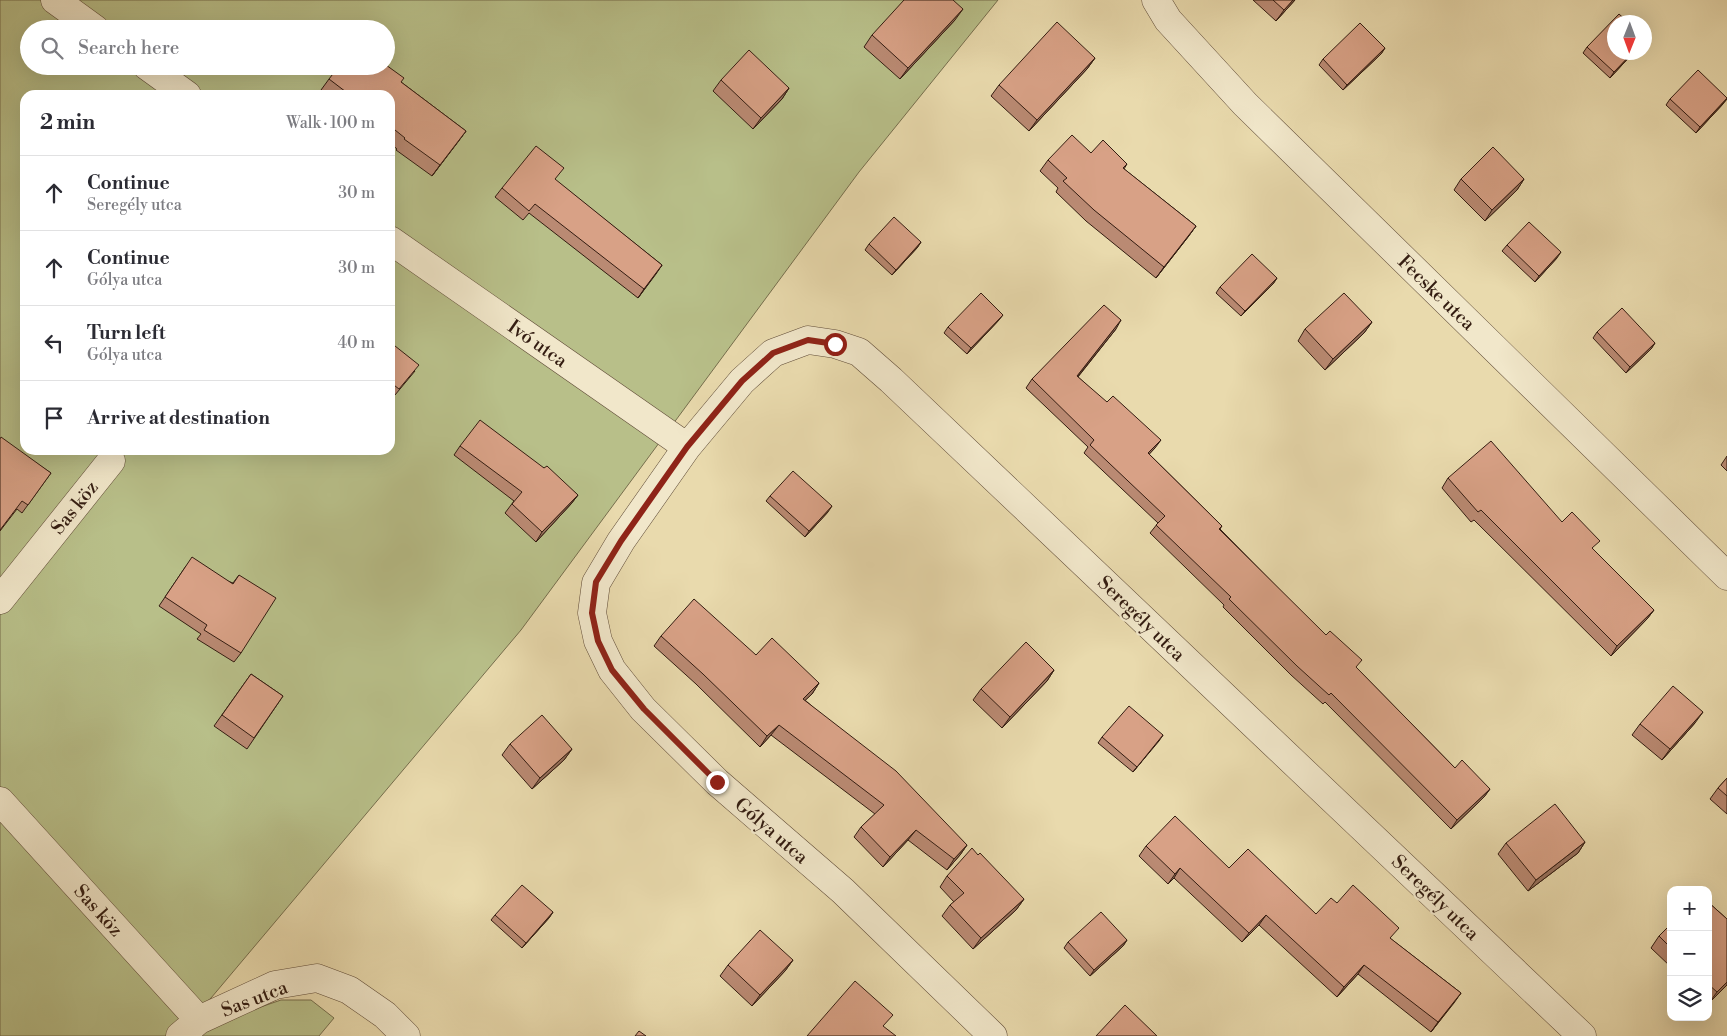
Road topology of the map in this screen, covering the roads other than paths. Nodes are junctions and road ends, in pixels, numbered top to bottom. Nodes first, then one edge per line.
1 (54, 0) edge
2 (1156, 0) edge
3 (82, 20) edge
4 (160, 75) edge
5 (181, 90) edge
6 (395, 243) edge
7 (687, 447) junction
8 (111, 461) dead end
9 (1727, 576) edge
10 (0, 600) edge
11 (0, 800) edge
12 (189, 1028) edge
13 (406, 1036) edge
14 (993, 1036) edge
15 (1582, 1036) edge

1 - 3 street
2 - 9 street, Fecske utca
4 - 5 street
6 - 7 street, Ivó utca
7 - 14 street, Gólya utca
7 - 15 street, Seregély utca
8 - 10 street, Sas köz
11 - 12 street, Sas köz
12 - 13 street, Sas utca

